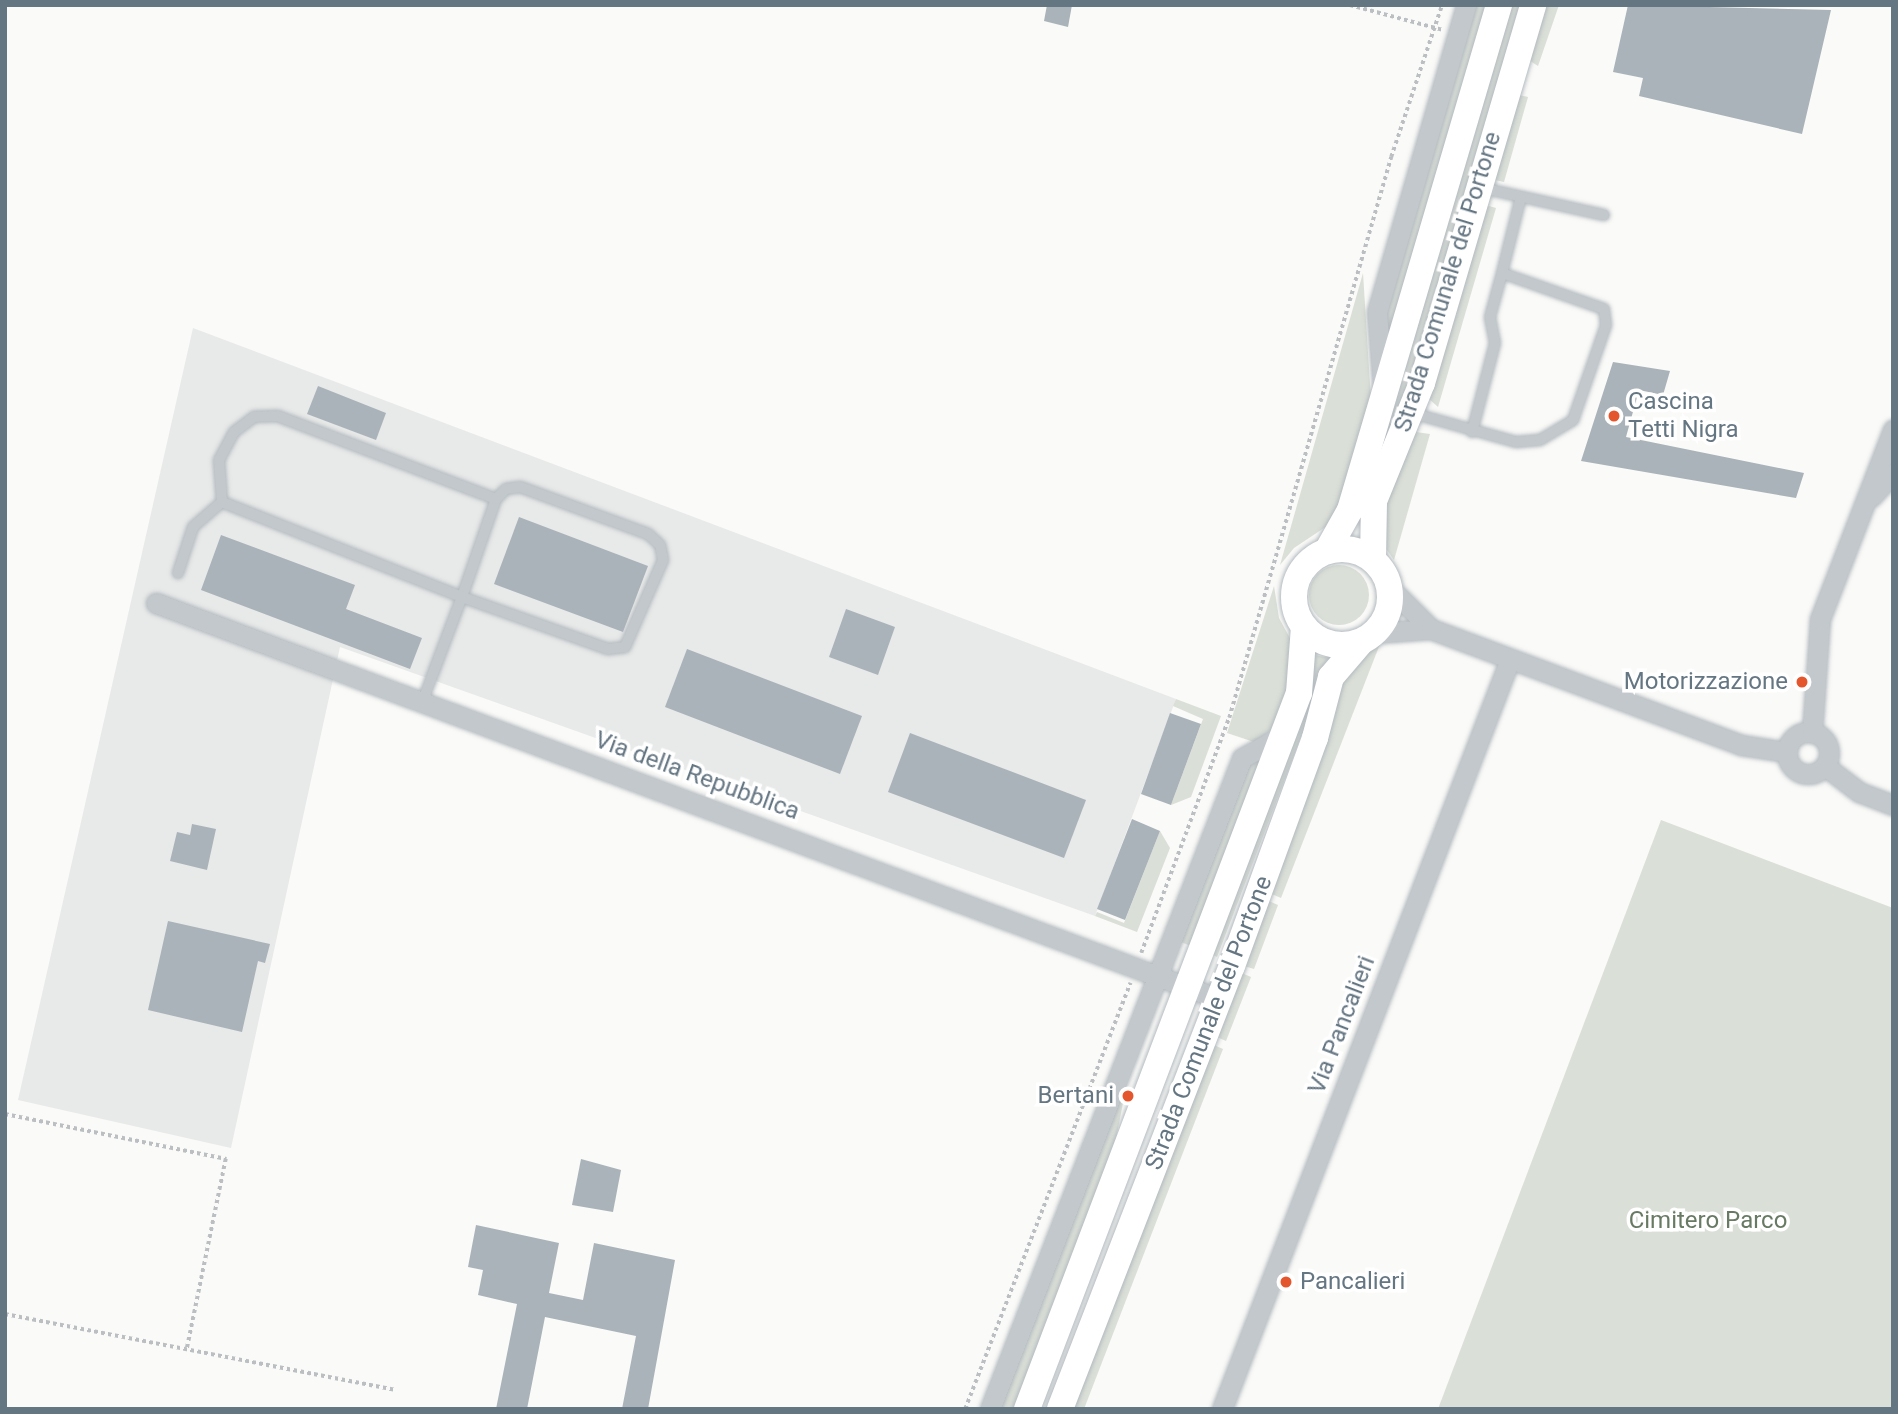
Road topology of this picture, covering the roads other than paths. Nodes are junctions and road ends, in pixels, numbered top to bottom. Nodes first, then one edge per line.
1 (1466, 5) edge
2 (1499, 5) edge
3 (1532, 5) edge
4 (1478, 187) junction
5 (1521, 197) junction
6 (1604, 215) dead end
7 (1502, 273) junction
8 (1384, 394) junction
9 (1412, 413) junction
10 (1893, 430) edge
11 (1472, 432) junction
12 (1893, 473) edge
13 (496, 499) junction
14 (222, 502) junction
15 (1861, 509) junction
16 (1327, 551) junction
17 (1373, 559) junction
18 (178, 573) dead end
19 (1389, 587) junction
20 (462, 597) junction
21 (156, 603) dead end
22 (1304, 627) junction
23 (1431, 629) junction
24 (1368, 637) junction
25 (1510, 659) junction
26 (423, 699) junction
27 (1812, 733) junction
28 (1283, 736) junction
29 (1787, 752) junction
30 (1825, 766) junction
31 (1893, 805) edge
32 (1144, 973) junction
33 (1189, 989) junction
34 (1219, 999) junction
35 (990, 1409) edge
36 (1027, 1409) edge
37 (1060, 1409) edge
38 (1222, 1409) edge

1 - 8 street, Strada Comunale del Portone
2 - 8 street, Strada Comunale del Portone
3 - 4 street, Strada Comunale del Portone
4 - 5 lane
4 - 9 street, Strada Comunale del Portone
5 - 6 lane
5 - 7 lane
7 - 11 lane
7 - 11 lane
8 - 16 street, Strada Comunale del Portone
9 - 11 lane
9 - 17 street, Strada Comunale del Portone
10 - 15 street
12 - 15 street
13 - 14 lane
13 - 20 lane
13 - 20 lane
14 - 18 lane
14 - 20 lane
15 - 27 street
16 - 17 street
16 - 22 street
17 - 19 street
19 - 23 street
19 - 24 street
20 - 26 lane
21 - 26 street, Via della Repubblica
22 - 24 street
22 - 28 street, Strada Comunale del Portone
23 - 24 street
23 - 25 street
24 - 34 street, Strada Comunale del Portone
25 - 29 street
25 - 38 street, Via Pancalieri
26 - 32 street, Via della Repubblica
27 - 29 street
27 - 30 street
28 - 32 street
28 - 33 street, Strada Comunale del Portone
29 - 30 street
30 - 31 street
32 - 33 street, Via della Repubblica
32 - 35 street
33 - 34 street, Via della Repubblica
33 - 36 street, Strada Comunale del Portone
34 - 37 street, Strada Comunale del Portone

